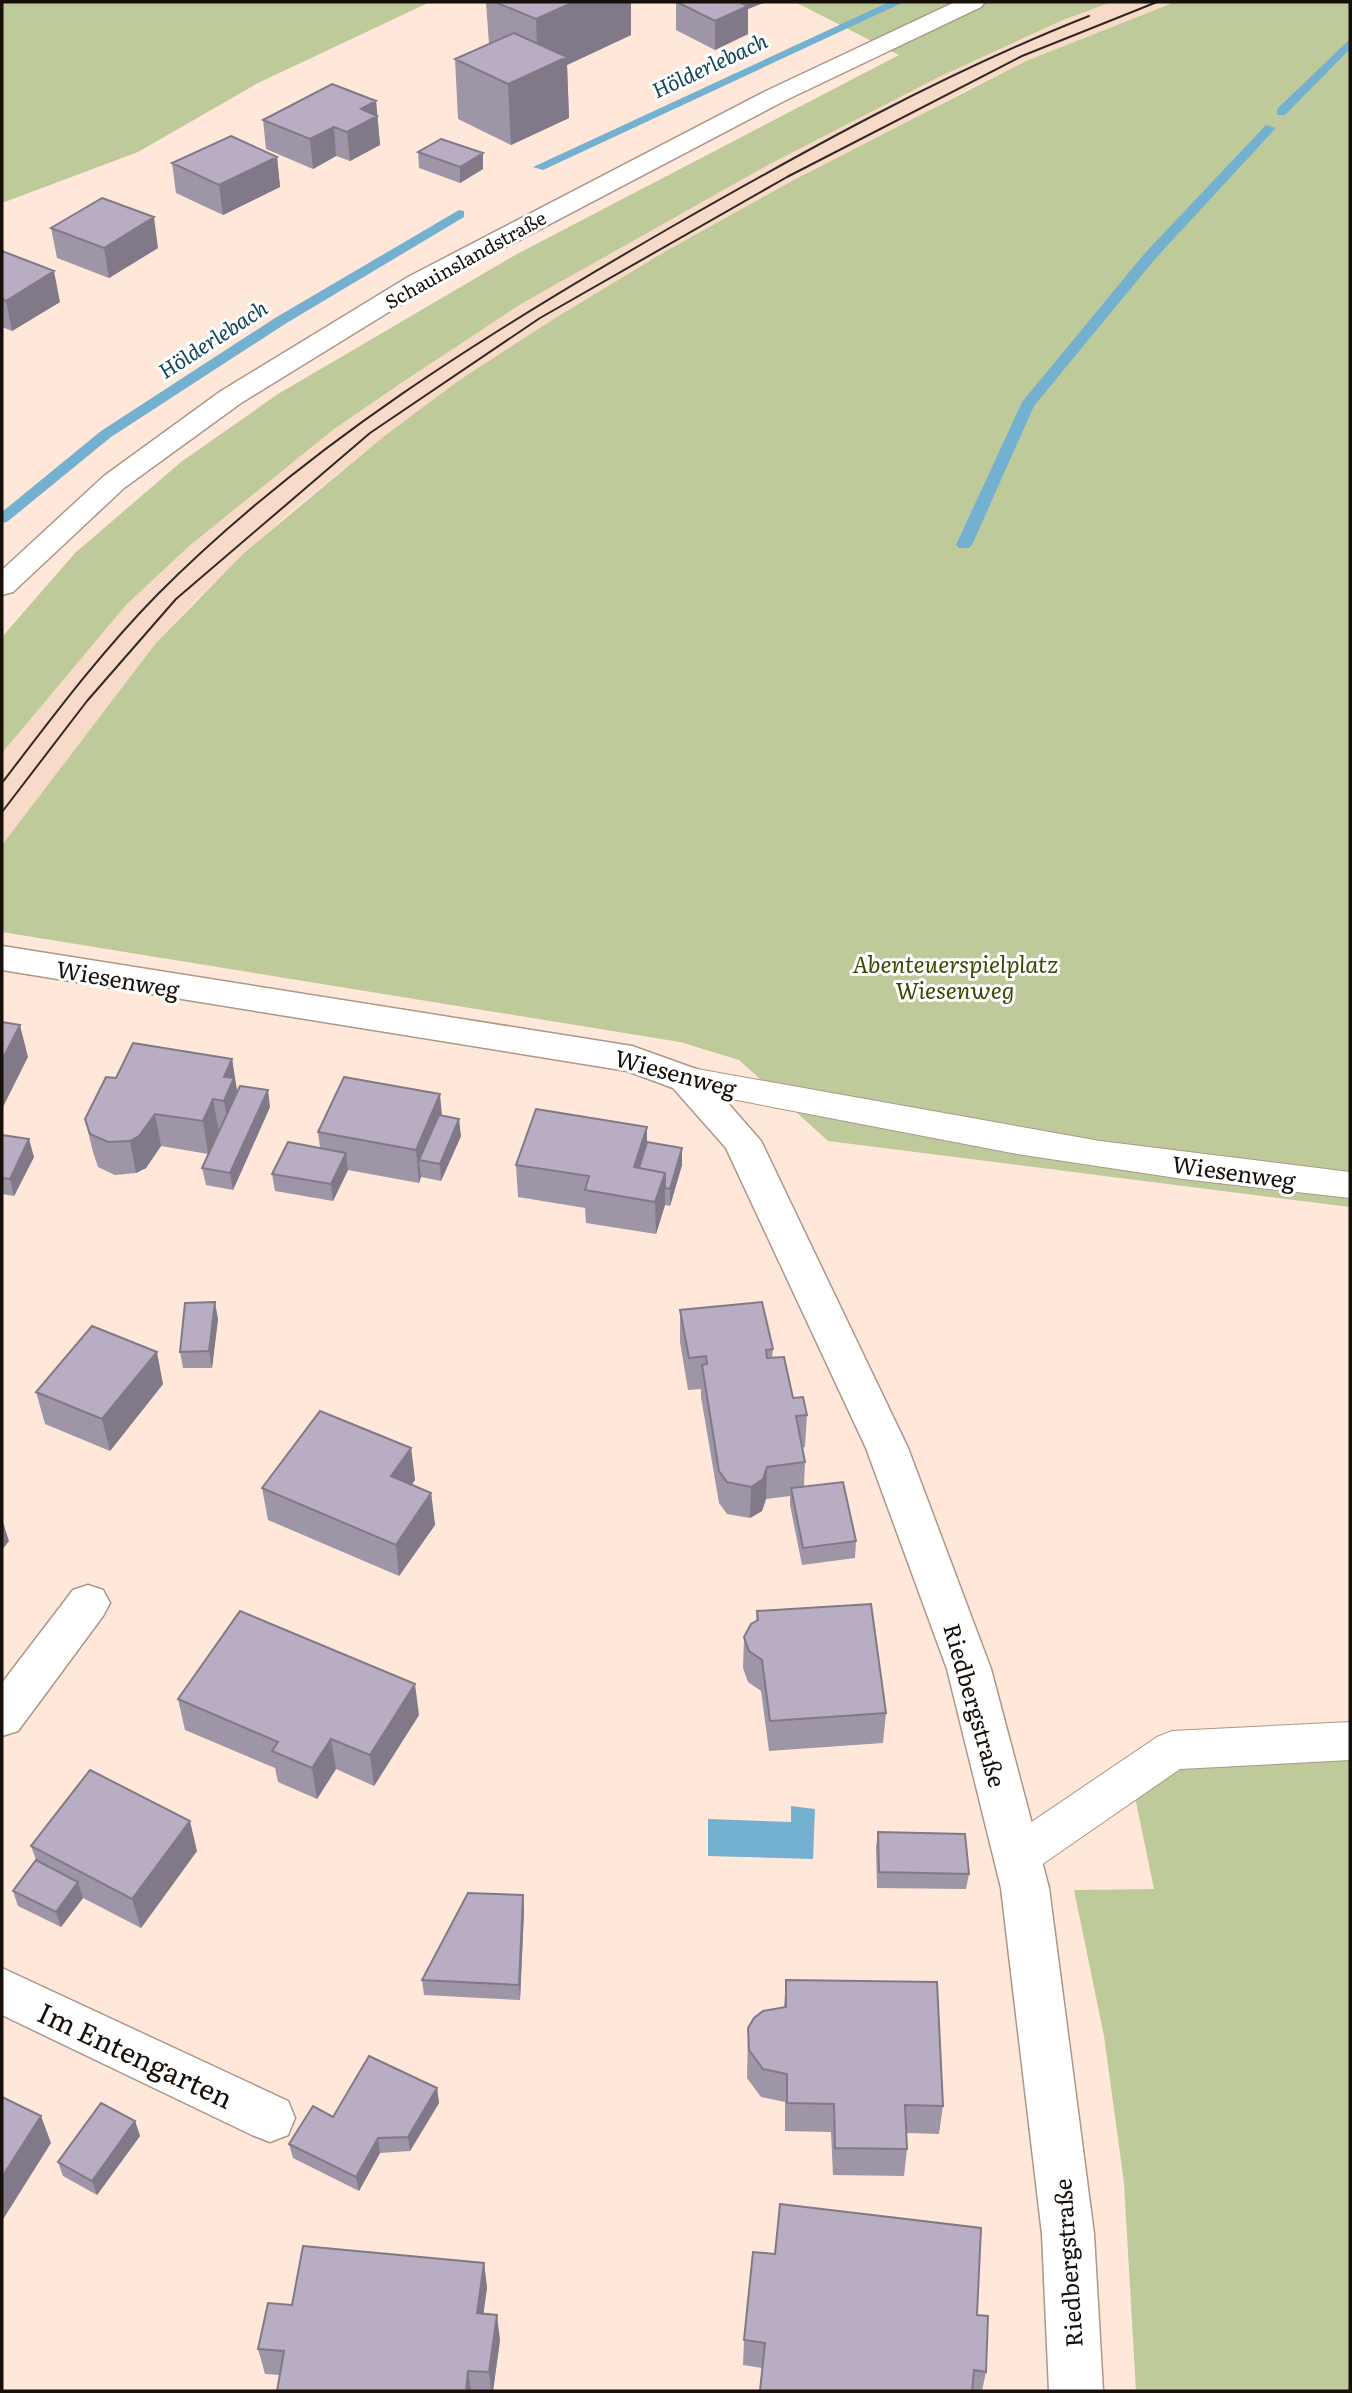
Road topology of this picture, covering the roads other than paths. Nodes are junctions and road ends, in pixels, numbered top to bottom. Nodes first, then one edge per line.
1 (973, 2) edge
2 (2, 586) edge
3 (2, 958) edge
4 (686, 1079) junction
5 (1350, 1185) edge
6 (88, 1603) dead end
7 (2, 1717) edge
8 (1350, 1741) edge
9 (1018, 1856) junction
10 (2, 1991) edge
11 (270, 2118) dead end
12 (1076, 2391) edge

1 - 2 street, Schauinslandstraße
3 - 4 street, Wiesenweg
4 - 5 lane, Wiesenweg
4 - 9 street, Riedbergstraße
6 - 7 street
8 - 9 lane
9 - 12 street, Riedbergstraße
10 - 11 street, Im Entengarten

